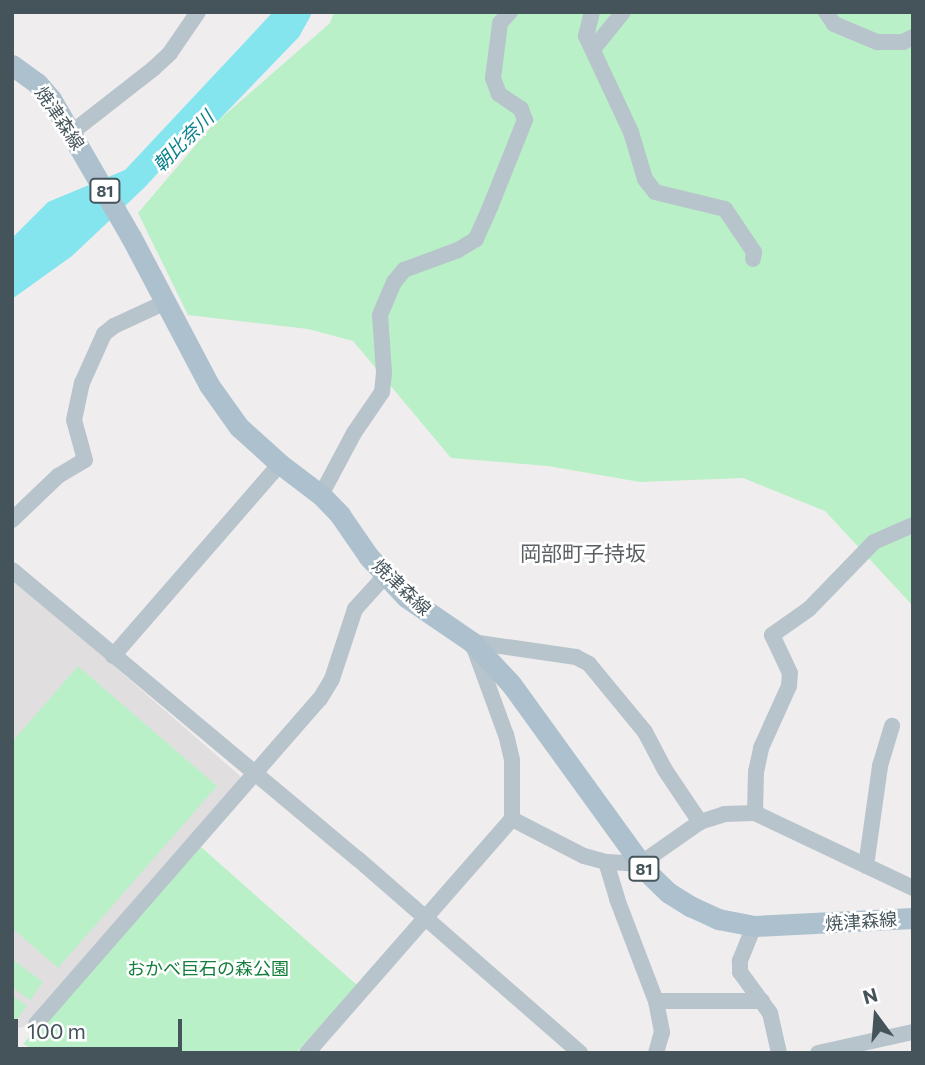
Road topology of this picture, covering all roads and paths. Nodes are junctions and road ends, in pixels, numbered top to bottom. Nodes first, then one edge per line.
1 (198, 12) edge
2 (510, 12) edge
3 (592, 12) edge
4 (623, 12) edge
5 (826, 12) edge
6 (913, 37) edge
7 (594, 48) junction
8 (12, 65) edge
9 (75, 139) junction
10 (753, 259) dead end
11 (166, 302) junction
12 (280, 464) junction
13 (321, 495) junction
14 (12, 520) edge
15 (913, 525) edge
16 (12, 570) edge
17 (385, 576) junction
18 (472, 642) junction
19 (113, 656) junction
20 (892, 726) dead end
21 (253, 774) junction
22 (755, 813) junction
23 (512, 818) junction
24 (700, 822) junction
25 (606, 862) junction
26 (640, 864) junction
27 (866, 866) junction
28 (913, 888) edge
29 (913, 918) edge
30 (425, 919) junction
31 (754, 926) junction
32 (656, 1001) junction
33 (762, 1001) junction
34 (36, 1024) dead end
35 (913, 1032) edge
36 (307, 1053) edge
37 (580, 1053) edge
38 (656, 1053) edge
39 (779, 1053) edge
40 (818, 1053) edge

1 - 9 street
2 - 13 street
3 - 7 street
4 - 7 street
5 - 6 street
7 - 10 street
8 - 9 main road, 焼津森線 / 81
9 - 11 main road, 焼津森線 / 81
11 - 12 main road, 焼津森線 / 81
11 - 14 street
12 - 13 main road, 焼津森線 / 81
12 - 19 street
13 - 17 main road, 焼津森線 / 81
15 - 22 street
16 - 19 street
17 - 18 main road, 焼津森線 / 81
17 - 21 street
18 - 23 street
18 - 24 street
18 - 26 main road, 焼津森線 / 81
19 - 21 street
20 - 27 street
21 - 30 street
21 - 34 street
22 - 24 street
22 - 27 street
23 - 25 street
23 - 30 street
24 - 26 street
25 - 26 street
25 - 32 street
26 - 31 main road, 焼津森線 / 81
27 - 28 street
29 - 31 main road, 焼津森線 / 81
30 - 36 street
30 - 37 street
31 - 33 street
32 - 33 street
32 - 38 street
33 - 39 street
35 - 40 street

